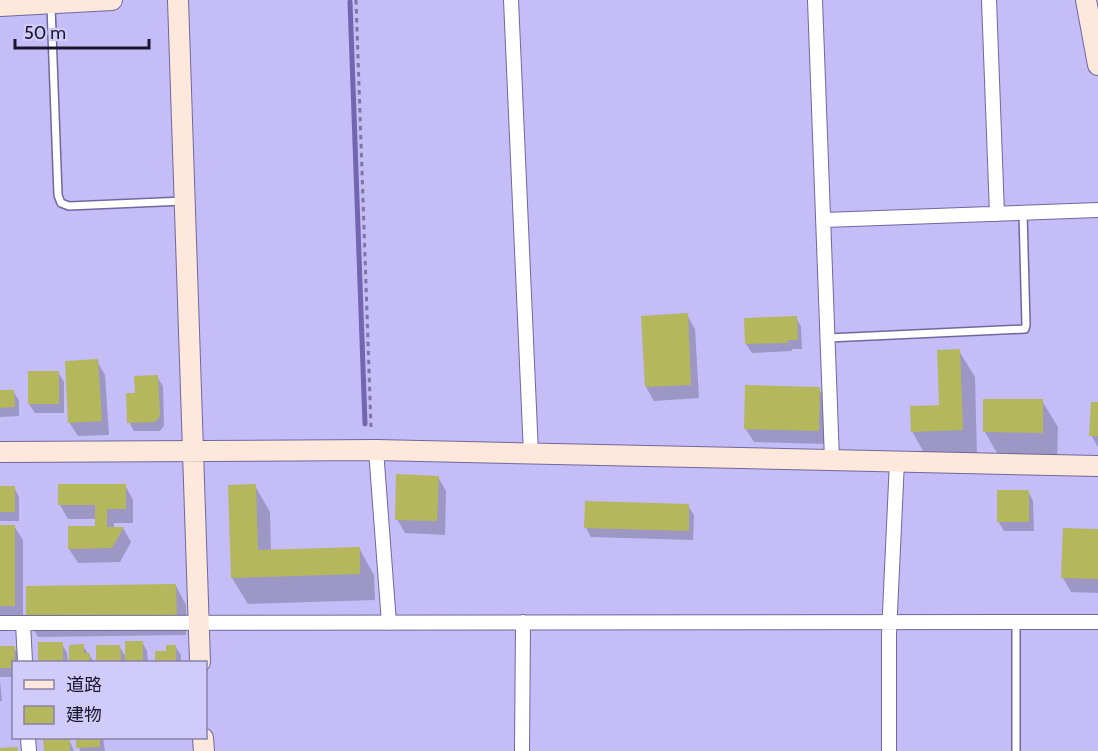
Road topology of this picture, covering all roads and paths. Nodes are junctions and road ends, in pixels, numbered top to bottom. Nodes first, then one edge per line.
1 (112, 0) edge
2 (178, 0) edge
3 (356, 0) edge
4 (510, 0) edge
5 (815, 0) edge
6 (989, 0) edge
7 (1086, 0) edge
8 (50, 3) junction
9 (6, 4) edge
10 (1098, 65) edge
11 (184, 201) junction
12 (1098, 210) edge
13 (1023, 213) junction
14 (997, 214) junction
15 (824, 220) junction
16 (828, 338) junction
17 (371, 427) dead end
18 (376, 450) junction
19 (195, 451) junction
20 (0, 452) edge
21 (531, 454) junction
22 (832, 460) junction
23 (897, 461) junction
24 (1098, 466) edge
25 (523, 622) junction
26 (891, 622) junction
27 (1016, 622) junction
28 (1098, 622) edge
29 (0, 623) edge
30 (23, 623) junction
31 (198, 623) junction
32 (389, 623) junction
33 (25, 661) edge
34 (200, 661) edge
35 (522, 751) edge
36 (889, 751) edge
37 (1016, 751) edge

1 - 8 street
2 - 11 street
3 - 17 path
4 - 21 street
5 - 15 street
6 - 14 street
7 - 10 street
8 - 9 street
8 - 11 lane
11 - 19 street
12 - 13 street
13 - 14 street
13 - 16 lane
14 - 15 street
15 - 16 street
16 - 22 street
18 - 19 street
18 - 21 street
18 - 32 street
19 - 20 street
19 - 31 street
21 - 22 street
22 - 23 street
23 - 24 street
23 - 26 street
25 - 26 street
25 - 32 street
25 - 35 street
26 - 27 street
26 - 36 street
27 - 28 street
27 - 37 lane
29 - 30 street
30 - 31 street
30 - 33 street
31 - 32 street
31 - 34 street

